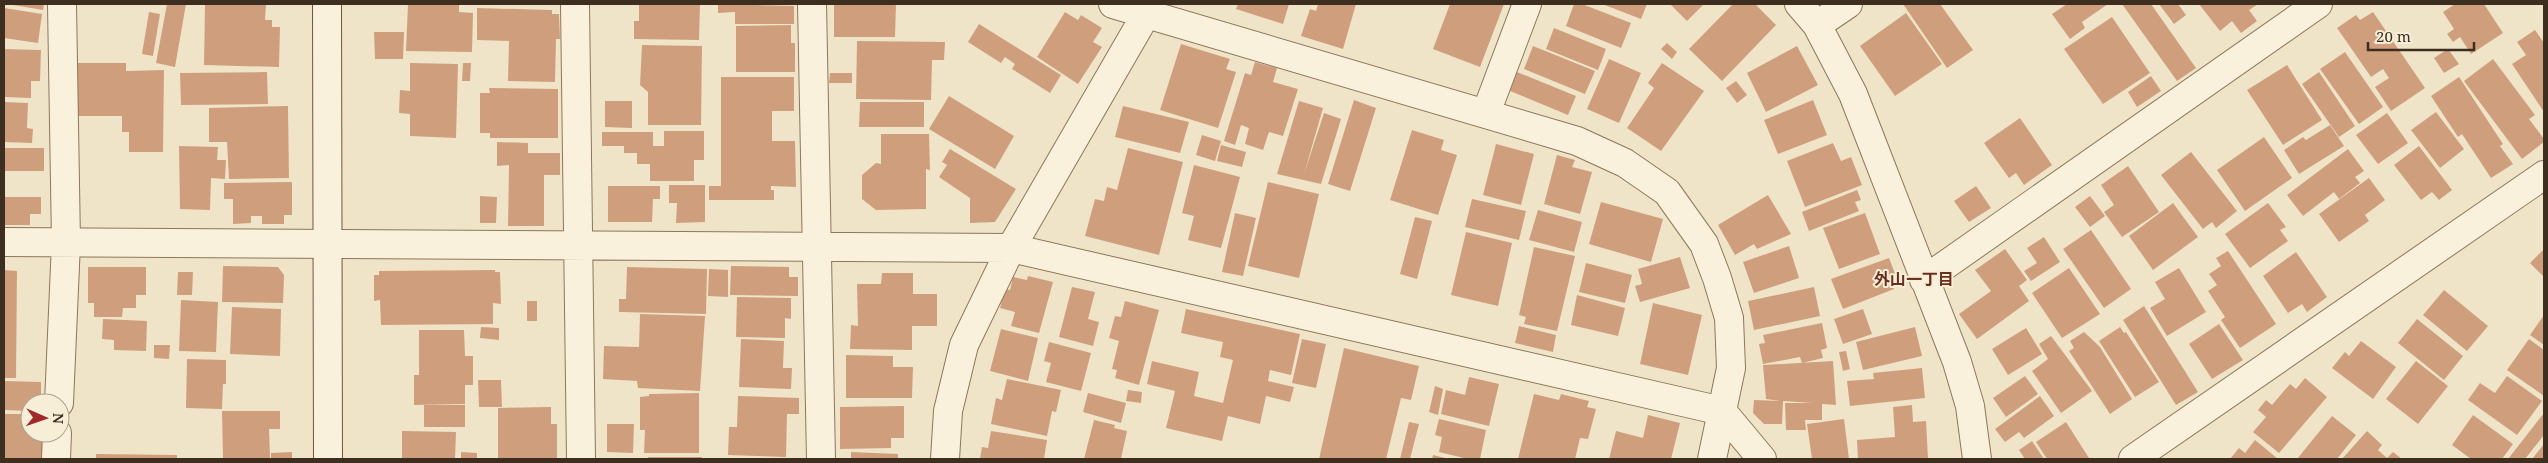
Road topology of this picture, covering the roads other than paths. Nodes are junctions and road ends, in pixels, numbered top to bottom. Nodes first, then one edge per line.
1 (62, 4) edge
2 (327, 4) edge
3 (575, 4) edge
4 (812, 4) edge
5 (1113, 4) edge
6 (1527, 4) edge
7 (1799, 4) edge
8 (1848, 4) edge
9 (2318, 4) edge
10 (1149, 8) edge
11 (1818, 25) junction
12 (1486, 113) junction
13 (2544, 175) edge
14 (4, 242) edge
15 (66, 243) junction
16 (328, 245) junction
17 (578, 246) junction
18 (817, 248) junction
19 (1010, 248) junction
20 (1924, 280) junction
21 (59, 393) edge
22 (1722, 411) junction
23 (57, 443) edge
24 (56, 459) edge
25 (328, 459) edge
26 (581, 459) edge
27 (821, 459) edge
28 (945, 459) edge
29 (1712, 459) edge
30 (1762, 459) edge
31 (1976, 459) edge
32 (2133, 459) edge

1 - 15 street
2 - 16 street
3 - 17 street
4 - 18 street
5 - 10 street
6 - 12 street
7 - 11 street
8 - 11 street
9 - 20 street
10 - 12 street
10 - 19 street
11 - 20 street
12 - 22 street
13 - 32 street
14 - 15 street
15 - 16 street
15 - 21 street
16 - 17 street
16 - 25 street
17 - 18 street
17 - 26 street
18 - 19 street
18 - 27 street
19 - 22 street
19 - 28 street
20 - 31 street
22 - 29 street
22 - 30 street
23 - 24 street

